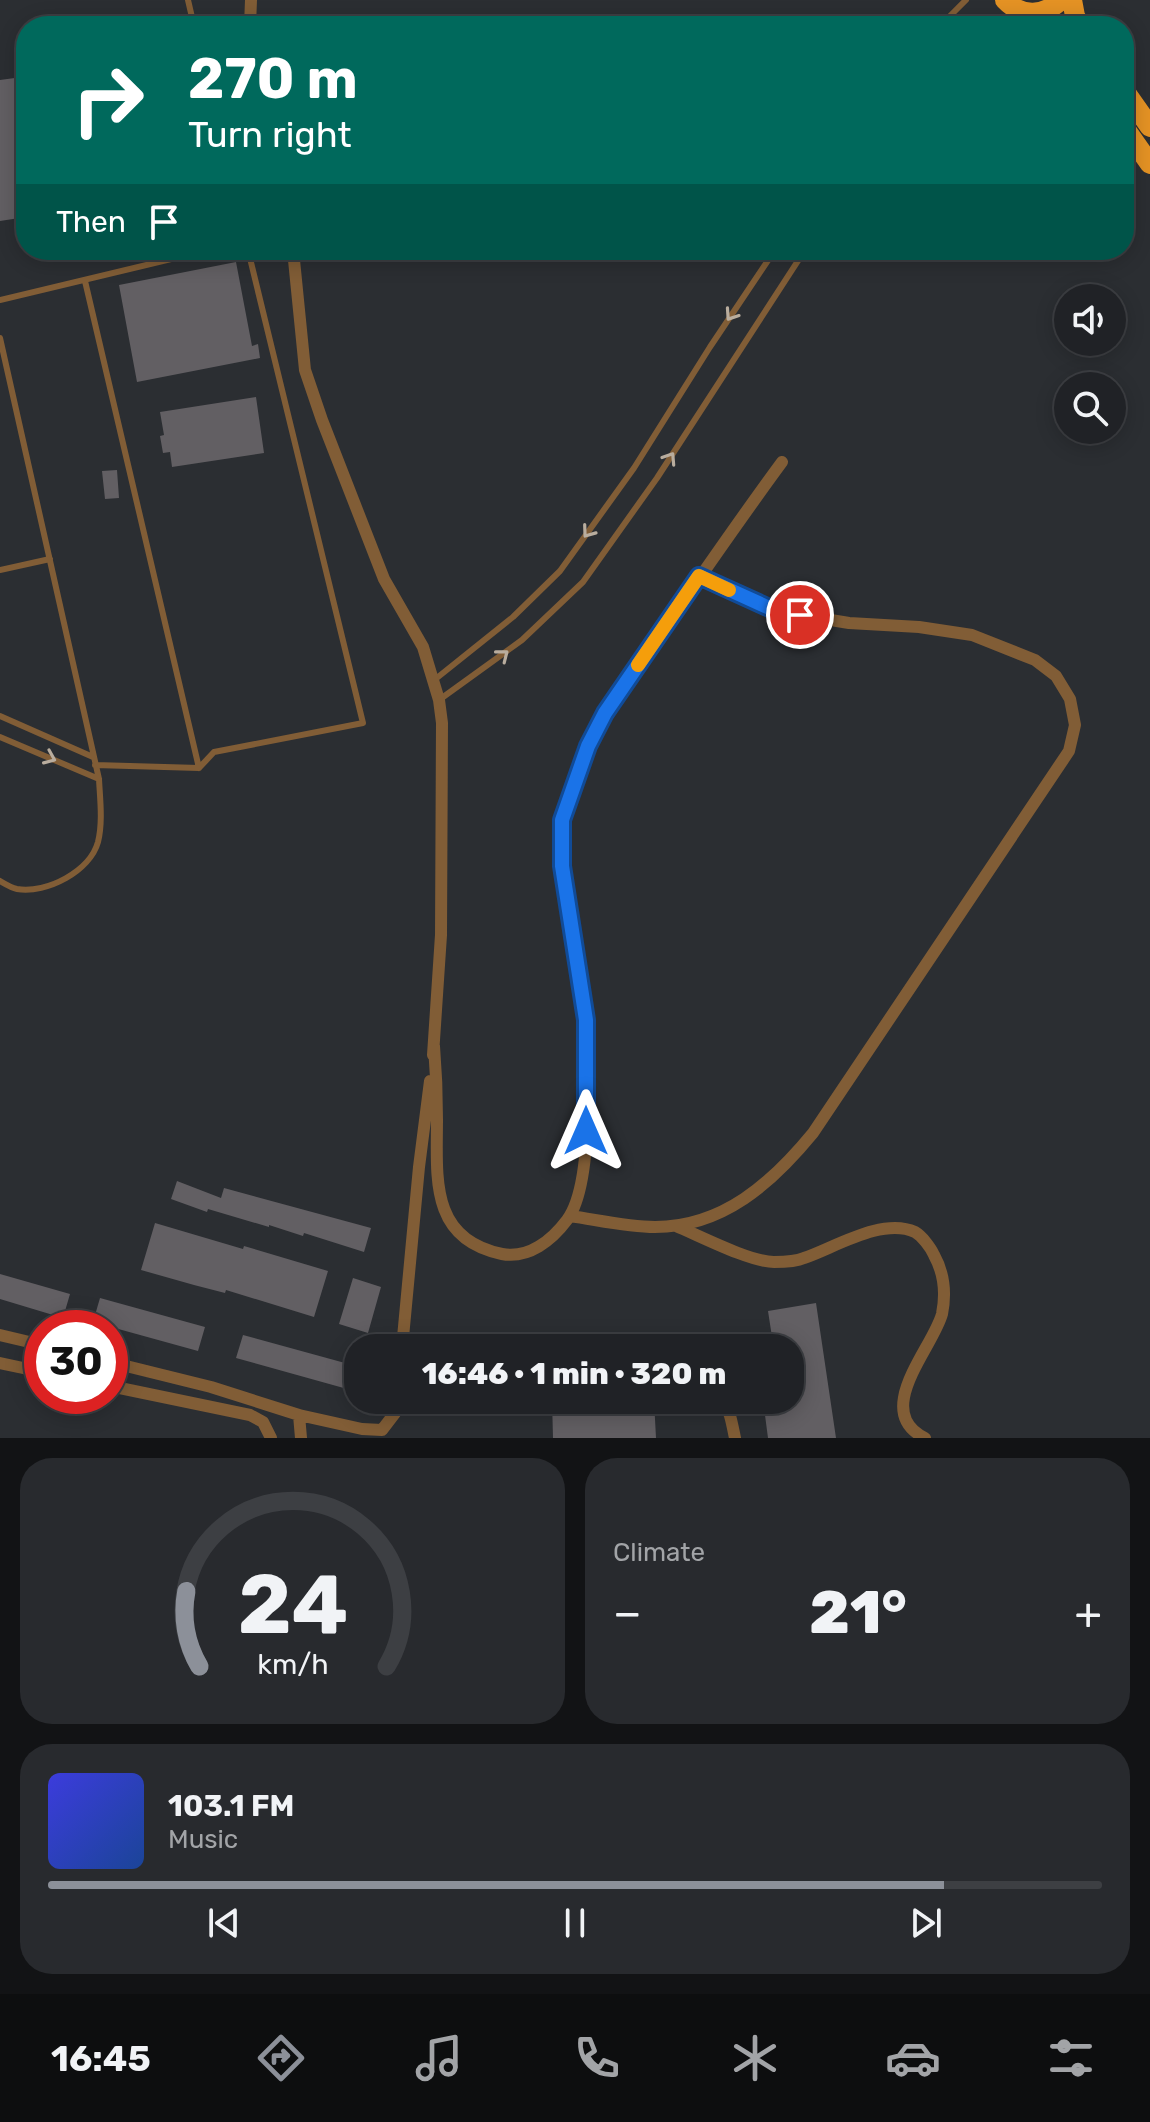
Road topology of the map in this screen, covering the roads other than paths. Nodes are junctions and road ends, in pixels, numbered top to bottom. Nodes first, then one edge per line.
1 (966, 0) edge
2 (1061, 0) edge
3 (1017, 8) edge
4 (950, 16) edge
5 (1134, 104) edge
6 (1150, 127) edge
7 (1134, 141) edge
8 (1150, 164) edge
9 (169, 260) edge
10 (250, 260) edge
11 (294, 260) edge
12 (768, 260) edge
13 (799, 260) edge
14 (85, 281) junction
15 (0, 300) edge
16 (0, 338) edge
17 (782, 462) dead end
18 (50, 559) junction
19 (0, 570) edge
20 (699, 576) junction
21 (433, 681) junction
22 (439, 700) junction
23 (0, 716) edge
24 (0, 737) edge
25 (94, 761) junction
26 (199, 768) junction
27 (99, 779) junction
28 (0, 881) edge
29 (434, 1046) junction
30 (570, 1216) junction
31 (676, 1226) junction
32 (403, 1334) edge
33 (0, 1335) edge
34 (24, 1341) edge
35 (0, 1363) edge
36 (128, 1366) edge
37 (24, 1368) edge
38 (128, 1390) edge
39 (394, 1414) edge
40 (730, 1414) edge
41 (299, 1415) junction
42 (384, 1427) junction
43 (271, 1438) edge
44 (301, 1438) edge
45 (395, 1438) edge
46 (735, 1438) edge
47 (925, 1438) edge

1 - 4 lane
2 - 3 highway
5 - 6 highway
7 - 8 highway
9 - 14 lane
10 - 26 lane
11 - 21 street
12 -> 21 lane
22 -> 13 lane
14 - 15 lane
14 - 26 lane
16 - 18 lane
17 - 20 street
18 - 19 lane
18 - 25 lane
20 - 30 street
20 - 31 street
21 - 22 street
22 - 29 street
23 - 25 lane
24 -> 27 lane
25 - 26 lane
25 - 27 lane
27 - 28 lane
29 - 30 street
29 - 32 street
30 - 31 street
31 - 47 street
33 - 34 street
35 - 37 street
36 - 41 street
38 - 43 street
39 - 42 street
40 - 46 street
41 - 42 street
41 - 44 street
42 - 45 street

